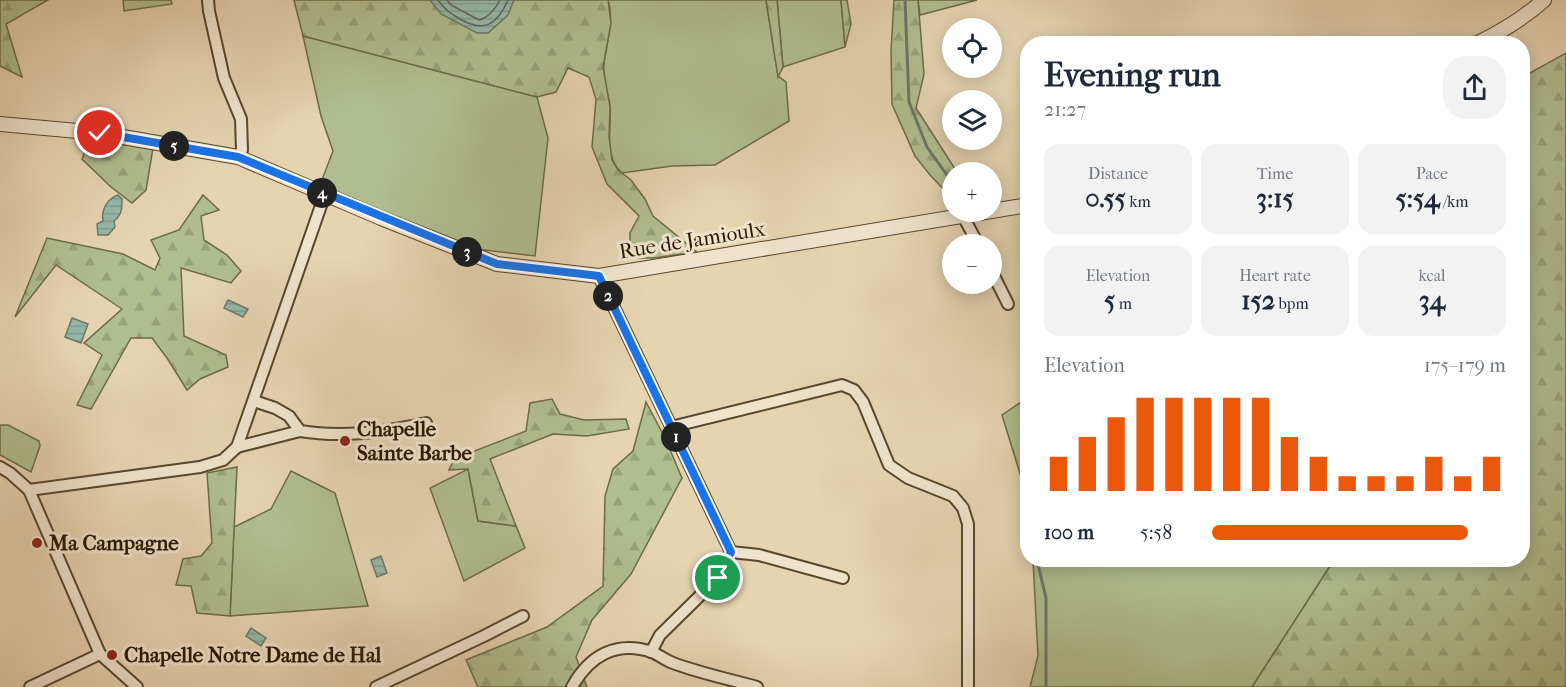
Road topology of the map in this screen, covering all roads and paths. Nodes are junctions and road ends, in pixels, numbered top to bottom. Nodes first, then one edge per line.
1 (208, 0) edge
2 (1544, 0) edge
3 (1491, 36) edge
4 (0, 124) edge
5 (238, 157) junction
6 (325, 194) junction
7 (1020, 206) edge
8 (1002, 209) edge
9 (942, 219) edge
10 (599, 276) junction
11 (1002, 292) edge
12 (1008, 304) dead end
13 (254, 401) junction
14 (426, 423) dead end
15 (671, 427) junction
16 (300, 431) junction
17 (237, 447) junction
18 (0, 467) edge
19 (29, 490) junction
20 (731, 552) junction
21 (843, 578) dead end
22 (523, 616) dead end
23 (651, 652) junction
24 (100, 654) junction
25 (30, 687) edge
26 (137, 687) edge
27 (376, 687) edge
28 (572, 687) edge
29 (757, 687) edge
30 (968, 687) edge

1 - 5 street
2 - 3 street
4 - 5 street, Rue de Jamioulx
5 - 6 street, Rue de Jamioulx
6 - 10 street, Rue de Jamioulx
6 - 13 street
7 - 8 street, Rue de Jamioulx
9 - 10 street, Rue de Jamioulx
10 - 15 street
11 - 12 street
13 - 16 street
13 - 17 street
14 - 16 street
15 - 20 street
15 - 30 street
16 - 17 street
17 - 19 street
18 - 19 street
19 - 24 street
20 - 21 street
20 - 23 street
22 - 27 street
23 - 28 street
23 - 29 street
24 - 25 street
24 - 26 street

